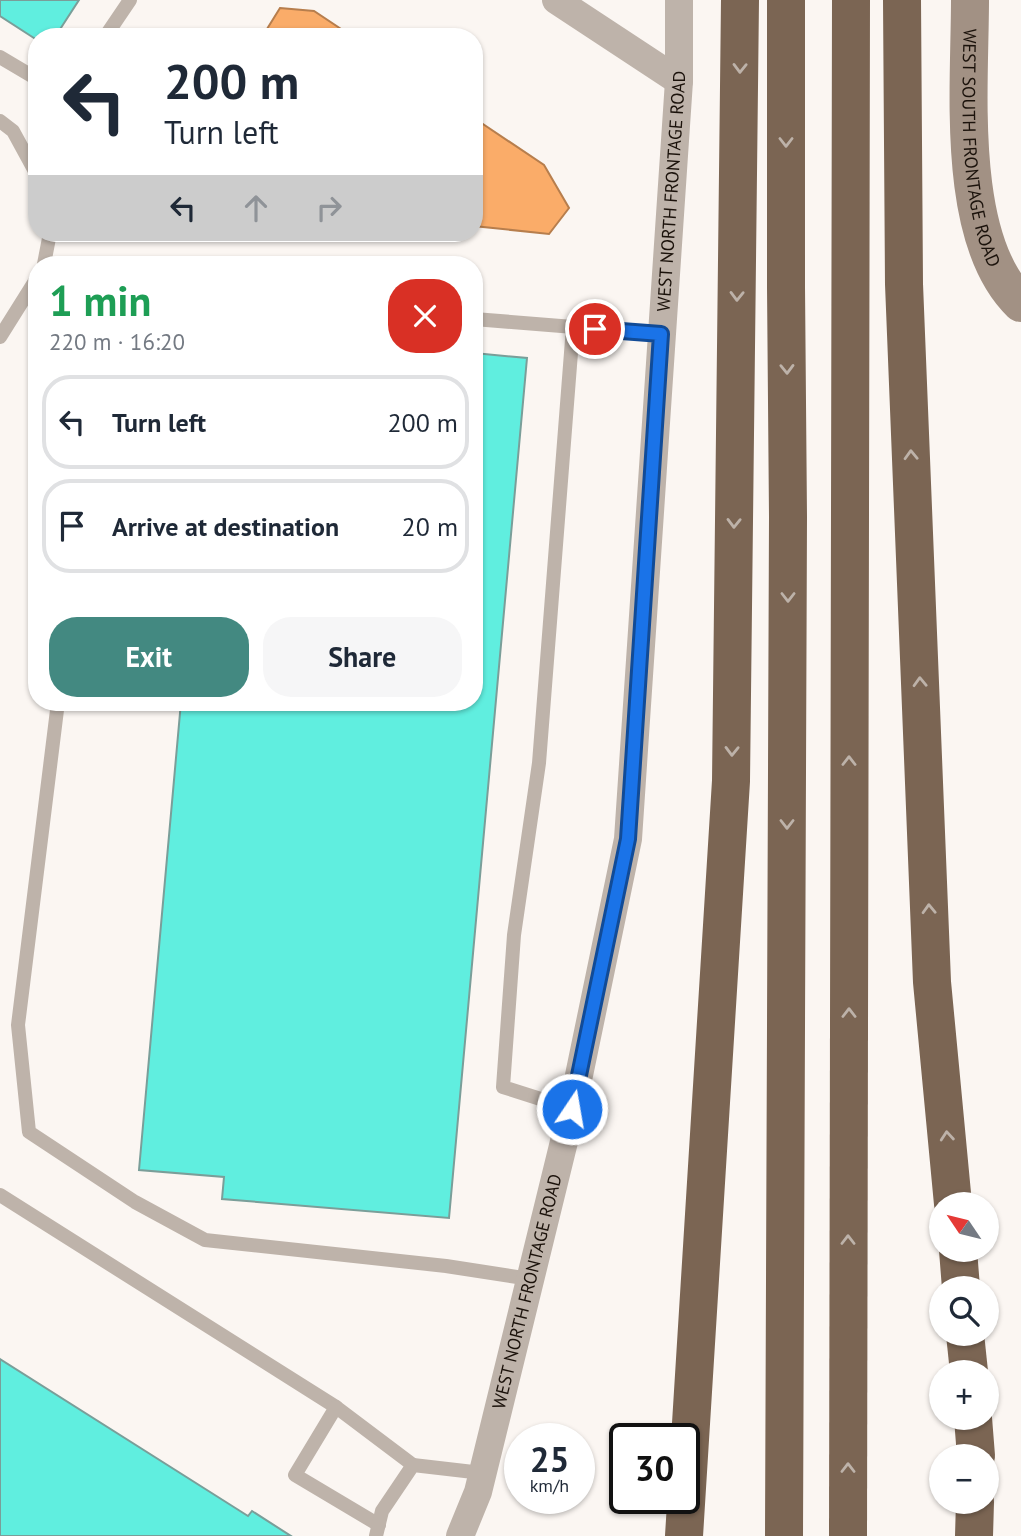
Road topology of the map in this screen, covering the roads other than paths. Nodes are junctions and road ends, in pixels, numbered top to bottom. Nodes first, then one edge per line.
1 (130, 0) edge
2 (556, 0) edge
3 (679, 0) edge
4 (740, 0) edge
5 (786, 0) edge
6 (851, 0) edge
7 (902, 0) edge
8 (970, 0) edge
9 (111, 28) edge
10 (0, 57) edge
11 (28, 74) edge
12 (679, 81) junction
13 (0, 121) edge
14 (28, 158) edge
15 (28, 292) edge
16 (1014, 296) edge
17 (483, 320) edge
18 (573, 327) junction
19 (661, 334) junction
20 (0, 337) edge
21 (57, 711) edge
22 (572, 1109) junction
23 (952, 1192) edge
24 (0, 1195) edge
25 (530, 1279) junction
26 (336, 1407) junction
27 (412, 1465) junction
28 (482, 1473) junction
29 (975, 1514) edge
30 (377, 1530) edge
31 (460, 1536) edge
32 (684, 1536) edge
33 (784, 1536) edge
34 (848, 1536) edge
35 (974, 1536) edge

1 - 9 lane
2 - 12 street
3 - 12 street, WEST NORTH FRONTAGE ROAD
4 -> 32 highway
5 -> 33 highway
34 -> 6 highway
23 -> 7 highway
8 - 16 street, WEST SOUTH FRONTAGE ROAD
10 - 11 lane
12 - 19 street, WEST NORTH FRONTAGE ROAD
13 - 14 lane
15 - 20 lane
17 - 18 lane
18 - 19 lane
18 - 22 lane
19 - 22 street, WEST NORTH FRONTAGE ROAD
21 - 25 lane
22 - 25 street, WEST NORTH FRONTAGE ROAD
24 - 26 lane
25 - 28 street, WEST NORTH FRONTAGE ROAD
26 - 27 lane
26 - 30 lane
27 - 28 lane
27 - 30 lane
28 - 31 street, WEST NORTH FRONTAGE ROAD
29 - 35 highway

